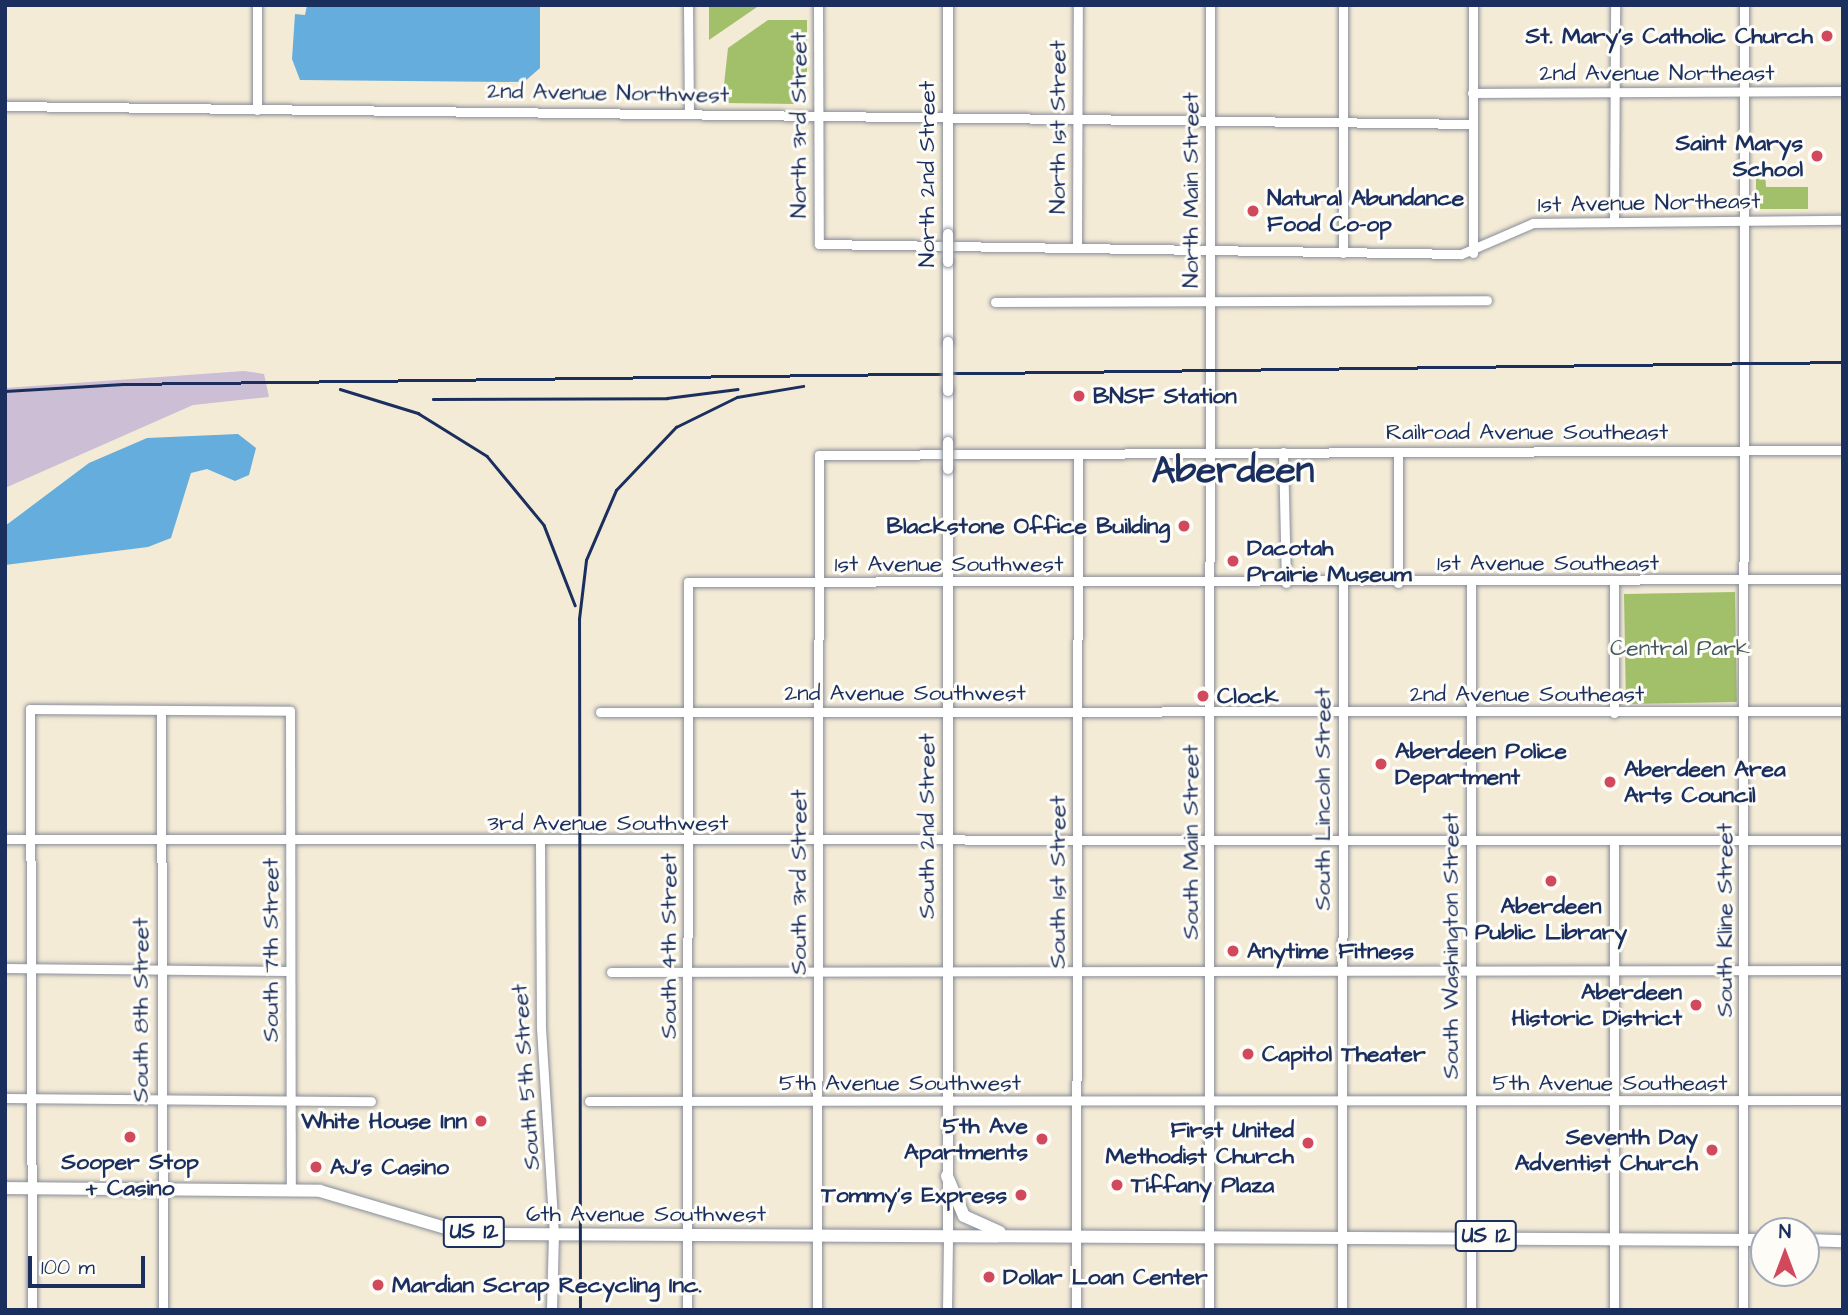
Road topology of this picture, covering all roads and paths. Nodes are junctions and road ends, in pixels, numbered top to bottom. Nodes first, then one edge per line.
1 (257, 5) edge
2 (688, 5) edge
3 (818, 5) edge
4 (948, 5) edge
5 (1078, 5) edge
6 (1210, 5) edge
7 (1343, 5) edge
8 (1473, 5) edge
9 (1615, 5) edge
10 (1744, 5) edge
11 (1745, 91) junction
12 (1843, 91) edge
13 (1614, 92) junction
14 (1472, 93) junction
15 (5, 106) edge
16 (257, 110) junction
17 (689, 113) junction
18 (818, 114) junction
19 (948, 117) junction
20 (1078, 118) junction
21 (1211, 121) junction
22 (1343, 122) junction
23 (1472, 124) junction
24 (1843, 220) edge
25 (1744, 221) junction
26 (1614, 222) junction
27 (818, 244) joint
28 (1077, 248) junction
29 (1211, 251) junction
30 (1343, 253) junction
31 (1473, 253) junction
32 (1487, 300) dead end
33 (995, 302) dead end
34 (1211, 302) junction
35 (948, 342) joint
36 (1210, 374) joint
37 (1843, 450) edge
38 (1744, 451) junction
39 (1283, 452) junction
40 (1398, 452) junction
41 (1210, 454) junction
42 (819, 455) joint
43 (1078, 455) junction
44 (1843, 579) edge
45 (1744, 580) junction
46 (688, 582) joint
47 (1471, 582) junction
48 (1615, 582) junction
49 (818, 583) junction
50 (948, 583) junction
51 (1078, 583) junction
52 (1210, 583) junction
53 (1286, 583) junction
54 (1343, 583) junction
55 (1398, 583) junction
56 (161, 710) junction
57 (1744, 711) junction
58 (1843, 711) edge
59 (600, 712) dead end
60 (689, 712) junction
61 (818, 713) junction
62 (947, 713) junction
63 (1077, 713) junction
64 (1210, 713) junction
65 (1343, 713) junction
66 (1614, 713) junction
67 (1471, 714) junction
68 (5, 839) edge
69 (31, 839) junction
70 (1843, 840) edge
71 (161, 841) junction
72 (290, 841) junction
73 (1615, 841) junction
74 (1745, 841) junction
75 (540, 842) junction
76 (818, 842) junction
77 (948, 842) junction
78 (1078, 842) junction
79 (1210, 842) junction
80 (688, 843) junction
81 (1343, 843) junction
82 (1471, 843) junction
83 (5, 968) edge
84 (31, 968) junction
85 (160, 969) junction
86 (1843, 970) edge
87 (290, 971) junction
88 (1745, 971) junction
89 (611, 972) dead end
90 (688, 972) junction
91 (1077, 972) junction
92 (1342, 972) junction
93 (1615, 972) junction
94 (818, 973) junction
95 (948, 973) junction
96 (1210, 973) junction
97 (1471, 973) junction
98 (5, 1098) edge
99 (31, 1098) junction
100 (161, 1099) junction
101 (1843, 1100) edge
102 (290, 1101) junction
103 (371, 1101) dead end
104 (589, 1101) dead end
105 (687, 1102) junction
106 (817, 1102) junction
107 (948, 1102) junction
108 (1078, 1102) junction
109 (1615, 1102) junction
110 (1744, 1102) junction
111 (1210, 1103) junction
112 (1342, 1103) junction
113 (1470, 1103) junction
114 (947, 1176) junction
115 (5, 1188) edge
116 (31, 1189) junction
117 (162, 1189) junction
118 (290, 1189) junction
119 (554, 1235) junction
120 (687, 1236) junction
121 (817, 1236) junction
122 (948, 1236) junction
123 (1013, 1236) junction
124 (1077, 1236) junction
125 (1209, 1236) junction
126 (1342, 1236) junction
127 (1471, 1236) junction
128 (1614, 1238) junction
129 (1744, 1239) junction
130 (1750, 1239) edge
131 (1820, 1240) edge
132 (1843, 1241) edge
133 (32, 1310) edge
134 (163, 1310) edge
135 (552, 1310) edge
136 (687, 1310) edge
137 (817, 1310) edge
138 (947, 1310) edge
139 (1076, 1310) edge
140 (1209, 1310) edge
141 (1342, 1310) edge
142 (1471, 1310) edge
143 (1614, 1310) edge
144 (1743, 1310) edge

1 - 16 street
2 - 17 street
3 - 18 street, North 3rd Street
4 - 19 main road, North 2nd Street
5 - 20 street, North 1st Street
6 - 21 street, North Main Street
7 - 22 street
8 - 14 street
9 - 13 street
10 - 11 street, South Kline Street
11 - 12 street, 2nd Avenue Northeast
11 - 13 street, 2nd Avenue Northeast
11 - 25 street, South Kline Street
13 - 14 street, 2nd Avenue Northeast
13 - 26 street
14 - 23 street
15 - 16 street, 2nd Avenue Northwest
16 - 17 street, 2nd Avenue Northwest
17 - 18 street, 2nd Avenue Northwest
18 - 19 street, 2nd Avenue Northwest
18 - 27 street, North 3rd Street
19 - 20 street, 2nd Avenue Northwest
19 - 35 main road, North 2nd Street, bridge
20 - 21 street, 2nd Avenue Northwest
20 - 28 street, North 1st Street
21 - 22 street
21 - 29 street, North Main Street
22 - 23 street
22 - 30 street
23 - 31 street
24 - 25 street, 1st Avenue Northeast
25 - 26 street, 1st Avenue Northeast
25 - 38 street, South Kline Street
26 - 31 street, 1st Avenue Northeast
27 - 28 street, 1st Avenue Northeast
28 - 29 street, 1st Avenue Northeast
29 - 30 street, 1st Avenue Northeast
29 - 34 street, North Main Street
30 - 31 street, 1st Avenue Northeast
32 - 34 street
33 - 34 street
34 - 36 street, North Main Street
35 - 50 main road, South 2nd Street, bridge
36 - 41 street, South Main Street
37 - 38 street, Railroad Avenue Southeast
38 - 40 street, Railroad Avenue Southeast
38 - 45 street, South Kline Street
39 - 40 street, Railroad Avenue Southeast
39 - 41 street, Railroad Avenue Southeast
39 - 53 street
40 - 55 street
41 - 43 street, Railroad Avenue Southeast
41 - 52 street, South Main Street
42 - 43 street, Railroad Avenue Southeast
42 - 49 street, South 3rd Street
43 - 51 street, South 1st Street
44 - 45 street, 1st Avenue Southeast
45 - 48 street, 1st Avenue Southeast
45 - 57 street, South Kline Street
46 - 49 street, 1st Avenue Southwest
46 - 60 street, South 4th Street
47 - 48 street, 1st Avenue Southeast
47 - 55 street, 1st Avenue Southeast
47 - 67 street, South Washington Street
48 - 66 street
49 - 50 street, 1st Avenue Southwest
49 - 61 street, South 3rd Street
50 - 51 street, 1st Avenue Southwest
50 - 62 main road, South 2nd Street
51 - 52 street, 1st Avenue Southwest
51 - 63 street, South 1st Street
52 - 53 street, 1st Avenue Southeast
52 - 64 street, South Main Street
53 - 54 street, 1st Avenue Southeast
54 - 55 street, 1st Avenue Southeast
54 - 65 street, South Lincoln Street
56 - 69 street
56 - 71 street, South 8th Street
56 - 72 street, South 7th Street
57 - 58 street, 2nd Avenue Southeast
57 - 66 street, 2nd Avenue Southeast
57 - 74 street, South Kline Street
59 - 60 street, 2nd Avenue Southwest
60 - 61 street, 2nd Avenue Southwest
60 - 80 street, South 4th Street
61 - 62 street, 2nd Avenue Southwest
61 - 76 street, South 3rd Street
62 - 63 street, 2nd Avenue Southwest
62 - 77 main road, South 2nd Street
63 - 64 street, 2nd Avenue Southwest
63 - 78 street, South 1st Street
64 - 65 street, 2nd Avenue Southeast
64 - 79 street, South Main Street
65 - 67 street, 2nd Avenue Southeast
65 - 81 street, South Lincoln Street
66 - 67 street, 2nd Avenue Southeast
67 - 82 street, South Washington Street
68 - 69 street, 3rd Avenue Southwest
69 - 71 street, 3rd Avenue Southwest
69 - 84 street
70 - 74 street, 3rd Avenue Southwest
71 - 72 street, 3rd Avenue Southwest
71 - 85 street, South 8th Street
72 - 75 street, 3rd Avenue Southwest
72 - 87 street, South 7th Street
73 - 74 street, 3rd Avenue Southwest
73 - 82 street, 3rd Avenue Southwest
73 - 93 street
74 - 88 street, South Kline Street
75 - 80 street, 3rd Avenue Southwest
75 - 119 street, South 5th Street
76 - 77 street, 3rd Avenue Southwest
76 - 80 street, 3rd Avenue Southwest
76 - 94 street, South 3rd Street
77 - 78 street, 3rd Avenue Southwest
77 - 95 main road, South 2nd Street
78 - 79 street, 3rd Avenue Southwest
78 - 91 street, South 1st Street
79 - 81 street, 3rd Avenue Southwest
79 - 96 street, South Main Street
80 - 90 street, South 4th Street
81 - 82 street, 3rd Avenue Southwest
81 - 92 street, South Lincoln Street
82 - 97 street, South Washington Street
83 - 84 street
84 - 85 street
84 - 99 street
85 - 87 street
85 - 100 street, South 8th Street
86 - 88 street
87 - 102 street, South 7th Street
88 - 93 street
88 - 110 street, South Kline Street
89 - 90 street
90 - 94 street
90 - 105 street, South 4th Street
91 - 95 street
91 - 96 street
91 - 108 street, South 1st Street
92 - 96 street
92 - 97 street
92 - 112 street, South Lincoln Street
93 - 97 street
93 - 109 street
94 - 95 street
94 - 106 street, South 3rd Street
95 - 107 main road, South 2nd Street
96 - 111 street, South Main Street
97 - 113 street, South Washington Street
98 - 99 street
99 - 100 street
99 - 116 street
100 - 102 street
100 - 117 street, South 8th Street
101 - 110 street, 5th Avenue Southeast
102 - 103 street
102 - 118 street, South 7th Street
104 - 105 street, 5th Avenue Southwest
105 - 106 street, 5th Avenue Southwest
105 - 120 street, South 4th Street
106 - 107 street, 5th Avenue Southwest
106 - 121 street, South 3rd Street
107 - 108 street, 5th Avenue Southwest
107 - 114 main road, South 2nd Street
108 - 111 street, 5th Avenue Southwest
108 - 124 street, South 1st Street
109 - 110 street, 5th Avenue Southeast
109 - 113 street, 5th Avenue Southeast
109 - 128 street
110 - 129 street, South Kline Street
111 - 112 street, 5th Avenue Southeast
111 - 125 street, South Main Street
112 - 113 street, 5th Avenue Southeast
112 - 126 street, South Lincoln Street
113 - 127 street, South Washington Street
114 - 122 main road, South 2nd Street
114 - 123 highway
115 - 116 highway, 6th Avenue Southwest / US 12
116 - 117 highway, 6th Avenue Southwest / US 12
116 - 133 street
117 - 118 highway, 6th Avenue Southwest / US 12
117 - 134 street, South 8th Street
118 - 119 highway, 6th Avenue Southwest / US 12
119 - 120 highway, 6th Avenue Southwest / US 12
119 - 135 main road, South 5th Street
120 - 121 highway, 6th Avenue Southwest / US 12
120 - 136 street, South 4th Street
121 - 122 highway, 6th Avenue Southwest / US 12
121 - 137 street, South 3rd Street
122 - 123 highway, 6th Avenue Southwest / US 12
122 - 138 street, South 2nd Street
123 - 124 highway, 6th Avenue Southwest / US 12
124 - 125 highway, 6th Avenue Southwest / US 12
124 - 139 street, South 1st Street
125 - 126 highway, US 12
125 - 140 street, South Main Street
126 - 127 highway, US 12
126 - 141 street, South Lincoln Street
127 - 128 highway, US 12
127 - 142 street, South Washington Street
128 - 129 highway, US 12
128 - 143 street
129 - 130 highway, US 12
129 - 144 street, South Kline Street
131 - 132 highway

